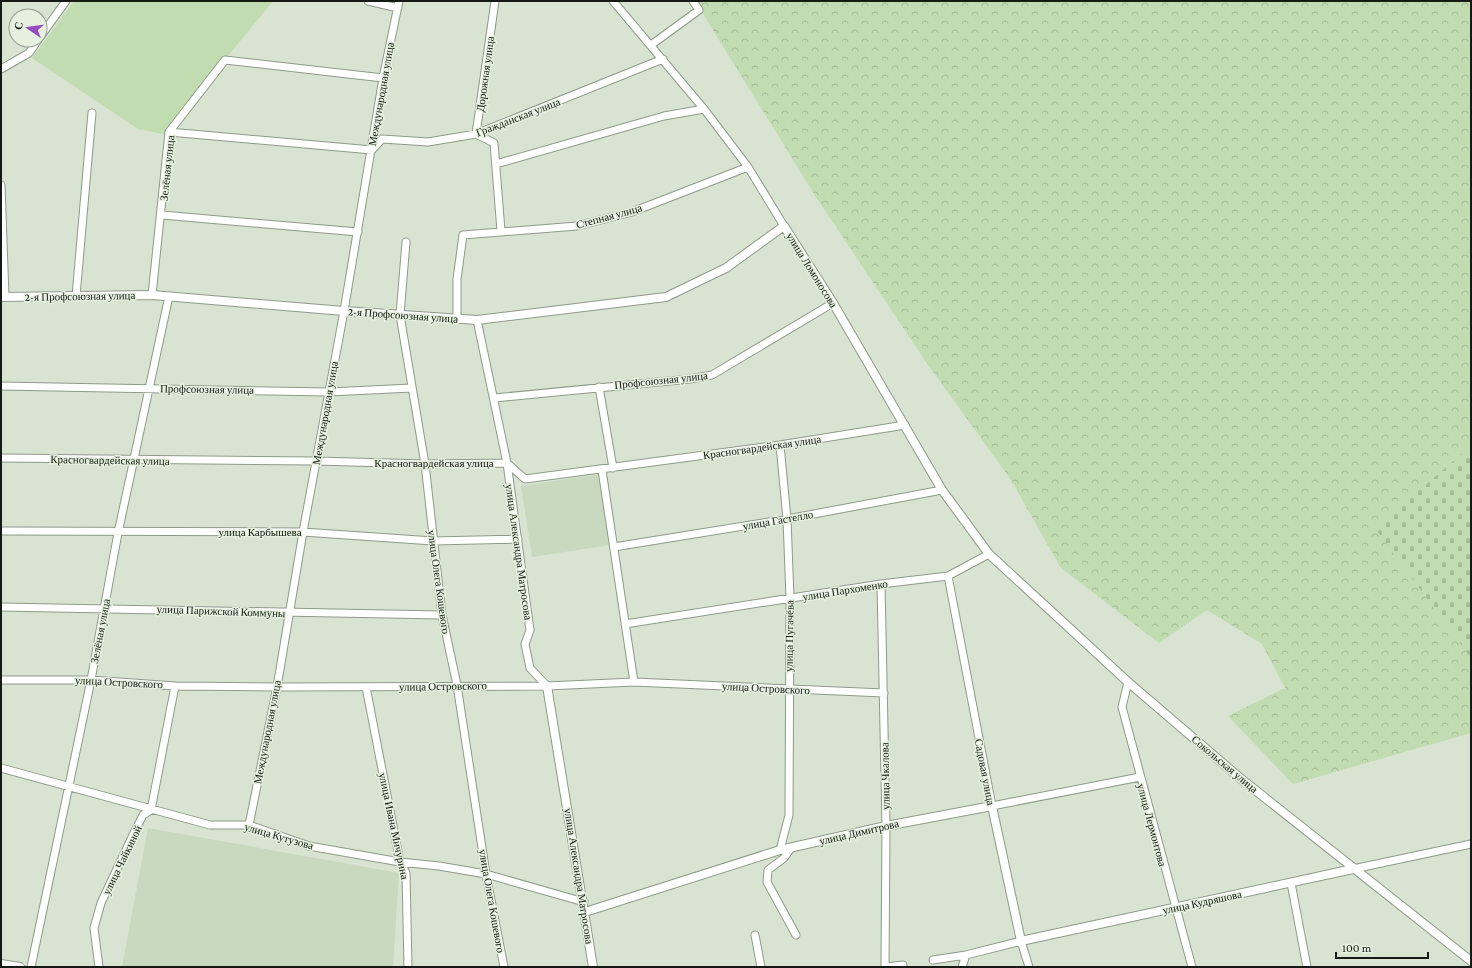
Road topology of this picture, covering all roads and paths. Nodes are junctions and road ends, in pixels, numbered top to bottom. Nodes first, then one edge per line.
1 (66, 1) edge
2 (368, 1) edge
3 (495, 1) edge
4 (613, 1) edge
5 (694, 1) edge
6 (399, 4) edge
7 (48, 26) edge
8 (651, 46) junction
9 (32, 48) edge
10 (663, 59) junction
11 (1, 69) edge
12 (383, 78) junction
13 (704, 109) junction
14 (92, 113) dead end
15 (169, 132) junction
16 (476, 134) junction
17 (372, 150) junction
18 (496, 164) junction
19 (748, 167) junction
20 (1, 186) edge
21 (162, 214) junction
22 (784, 226) junction
23 (501, 231) junction
24 (358, 232) junction
25 (406, 242) dead end
26 (152, 295) junction
27 (76, 296) junction
28 (169, 296) junction
29 (3, 297) edge
30 (833, 303) junction
31 (344, 311) junction
32 (400, 315) junction
33 (457, 319) junction
34 (477, 320) junction
35 (1, 386) edge
36 (599, 387) junction
37 (150, 388) junction
38 (412, 388) junction
39 (329, 392) junction
40 (494, 398) junction
41 (905, 425) junction
42 (780, 445) junction
43 (1, 458) edge
44 (134, 460) junction
45 (316, 461) junction
46 (507, 463) junction
47 (425, 464) junction
48 (614, 468) junction
49 (602, 470) junction
50 (942, 490) junction
51 (787, 520) junction
52 (1, 531) edge
53 (303, 532) junction
54 (118, 533) junction
55 (518, 539) junction
56 (433, 541) junction
57 (614, 547) junction
58 (989, 554) junction
59 (948, 576) junction
60 (881, 584) junction
61 (790, 598) junction
62 (1, 608) edge
63 (104, 608) junction
64 (290, 613) junction
65 (442, 615) junction
66 (625, 624) junction
67 (1, 680) edge
68 (91, 680) junction
69 (634, 682) junction
70 (1128, 682) junction
71 (457, 685) junction
72 (175, 686) junction
73 (547, 686) junction
74 (277, 687) junction
75 (366, 687) junction
76 (789, 689) junction
77 (884, 693) junction
78 (1, 768) edge
79 (1140, 777) junction
80 (69, 786) junction
81 (992, 806) junction
82 (151, 810) junction
83 (249, 825) junction
84 (886, 826) junction
85 (1471, 844) edge
86 (791, 848) junction
87 (780, 850) junction
88 (400, 862) junction
89 (1353, 869) junction
90 (486, 874) junction
91 (1291, 883) junction
92 (584, 902) junction
93 (1175, 908) junction
94 (585, 912) junction
95 (755, 935) dead end
96 (796, 935) dead end
97 (1021, 941) junction
98 (966, 955) junction
99 (933, 960) dead end
100 (1471, 961) edge
101 (1, 964) edge
102 (903, 965) dead end
103 (20, 967) edge
104 (31, 967) edge
105 (99, 967) edge
106 (408, 967) edge
107 (504, 967) edge
108 (593, 967) edge
109 (761, 967) edge
110 (885, 967) edge
111 (962, 967) edge
112 (1029, 967) edge
113 (1192, 967) edge
114 (1307, 967) edge

1 - 7 street
2 - 6 street
3 - 16 street, Дорожная улица
4 - 8 street, улица Ломоносова
5 - 8 street
6 - 12 street, Международная улица
8 - 10 street, улица Ломоносова
9 - 11 street
10 - 13 street, улица Ломоносова
10 - 16 street, Гражданская улица
12 - 15 street, Зелёная улица
12 - 17 street, Международная улица
13 - 18 street
13 - 19 street, улица Ломоносова
14 - 27 street
15 - 17 street
15 - 21 street, Зелёная улица
16 - 17 street, Гражданская улица
16 - 18 street
17 - 24 street, Международная улица
18 - 23 street
19 - 22 street, улица Ломоносова
19 - 23 street, Степная улица
20 - 29 street
21 - 24 street
21 - 26 street, Зелёная улица
22 - 30 street, улица Ломоносова
22 - 34 street, 2-я Профсоюзная улица
23 - 33 street, Степная улица
24 - 31 street, Международная улица
25 - 32 street, улица Олега Кошевого
26 - 27 street, 2-я Профсоюзная улица
26 - 28 street, 2-я Профсоюзная улица
27 - 29 street, 2-я Профсоюзная улица
28 - 31 street, 2-я Профсоюзная улица
28 - 37 street, Зелёная улица
30 - 36 street, Профсоюзная улица
30 - 41 street, улица Ломоносова
31 - 32 street, 2-я Профсоюзная улица
31 - 39 street, Международная улица
32 - 33 street, 2-я Профсоюзная улица
32 - 38 street, улица Олега Кошевого
33 - 34 street, 2-я Профсоюзная улица
34 - 40 street, улица Александра Матросова
35 - 37 street, Профсоюзная улица
36 - 40 street, Профсоюзная улица
36 - 48 street
37 - 39 street, Профсоюзная улица
37 - 44 street, Зелёная улица
38 - 39 street, Профсоюзная улица
38 - 47 street, улица Олега Кошевого
39 - 45 street, Международная улица
40 - 46 street, улица Александра Матросова
41 - 42 street, Красногвардейская улица
41 - 50 street, улица Ломоносова
42 - 48 street, Красногвардейская улица
42 - 51 street, улица Пугачёва
43 - 44 street, Красногвардейская улица
44 - 45 street, Красногвардейская улица
44 - 54 street, Зелёная улица
45 - 47 street, Красногвардейская улица
45 - 53 street, Международная улица
46 - 47 street, Красногвардейская улица
46 - 49 street, Красногвардейская улица
46 - 55 street, улица Александра Матросова
47 - 56 street, улица Олега Кошевого
48 - 49 street, Красногвардейская улица
49 - 57 street
50 - 51 street, улица Гастелло
50 - 58 street, улица Ломоносова
51 - 57 street, улица Гастелло
51 - 61 street, улица Пугачёва
52 - 54 street, улица Карбышева
53 - 54 street, улица Карбышева
53 - 56 street, улица Карбышева
53 - 64 street, Международная улица
54 - 63 street, Зелёная улица
55 - 56 street, улица Карбышева
55 - 73 street, улица Александра Матросова
56 - 65 street, улица Олега Кошевого
57 - 66 street
58 - 59 street, улица Пархоменко
58 - 70 street, Сокольская улица
59 - 60 street, улица Пархоменко
59 - 81 street, Садовая улица
60 - 61 street, улица Пархоменко
60 - 77 street, улица Чкалова
61 - 66 street, улица Пархоменко
61 - 76 street, улица Пугачёва
62 - 63 street, улица Парижской Коммуны
63 - 64 street, улица Парижской Коммуны
63 - 68 street, Зелёная улица
64 - 65 street, улица Парижской Коммуны
64 - 74 street, Международная улица
65 - 71 street, улица Олега Кошевого
66 - 69 street
67 - 68 street, улица Островского
68 - 72 street, улица Островского
68 - 80 street, Зелёная улица
69 - 73 street, улица Островского
69 - 76 street, улица Островского
70 - 79 street, улица Лермонтова
70 - 89 street, Сокольская улица
71 - 73 street, улица Островского
71 - 75 street, улица Островского
71 - 90 street, улица Олега Кошевого
72 - 74 street, улица Островского
72 - 82 street
73 - 92 street, улица Александра Матросова
74 - 75 street, улица Островского
74 - 83 street, Международная улица
75 - 88 street, улица Ивана Мичурина
76 - 77 street, улица Островского
76 - 87 street, улица Пугачёва
77 - 84 street, улица Чкалова
78 - 80 street, улица Кутузова
79 - 81 street, улица Димитрова
79 - 93 street, улица Лермонтова
80 - 82 street, улица Кутузова
80 - 104 street, Зелёная улица
81 - 84 street, улица Димитрова
81 - 97 street, Садовая улица
82 - 83 street, улица Кутузова
82 - 105 street, улица Чайкиной
83 - 88 street, улица Кутузова
84 - 86 street, улица Димитрова
84 - 110 street, улица Чкалова
85 - 89 street, улица Кудряшова
86 - 87 street, улица Димитрова
86 - 96 street
87 - 94 street, улица Димитрова
88 - 90 street, улица Кутузова
88 - 106 street, улица Ивана Мичурина
89 - 91 street, улица Кудряшова
89 - 100 street, Сокольская улица
90 - 92 street, улица Кутузова
90 - 107 street, улица Олега Кошевого
91 - 93 street, улица Кудряшова
91 - 114 street
92 - 94 street, улица Александра Матросова
93 - 97 street, улица Кудряшова
93 - 113 street, улица Лермонтова
94 - 108 street, улица Александра Матросова
95 - 109 street
97 - 98 street, улица Кудряшова
97 - 112 street, Садовая улица
98 - 99 street, улица Кудряшова
98 - 111 street
101 - 103 street
102 - 110 street

